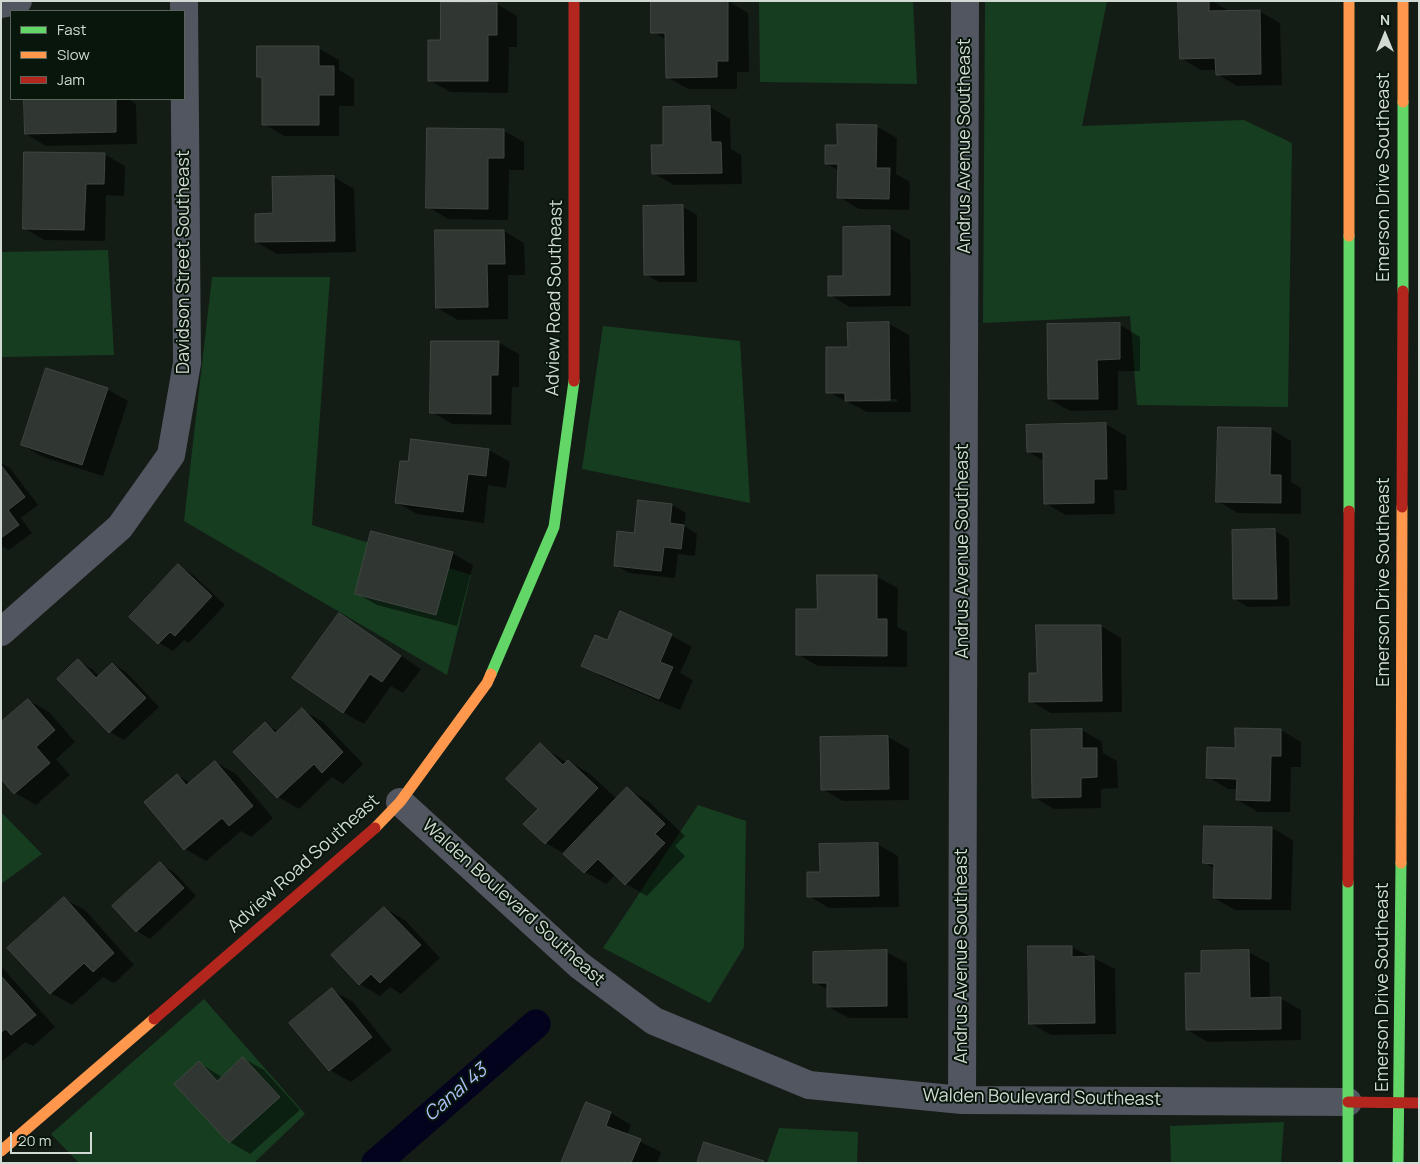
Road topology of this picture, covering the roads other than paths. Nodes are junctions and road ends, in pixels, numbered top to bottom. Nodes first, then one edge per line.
1 (18, 1) edge
2 (574, 1) edge
3 (965, 1) edge
4 (1349, 1) edge
5 (1403, 1) edge
6 (1, 4) edge
7 (185, 100) edge
8 (1410, 317) edge
9 (1, 632) edge
10 (1410, 700) edge
11 (400, 802) junction
12 (962, 1100) junction
13 (1348, 1102) junction
14 (1400, 1103) junction
15 (1419, 1103) edge
16 (1, 1151) edge
17 (1348, 1163) edge
18 (1398, 1163) edge

1 - 6 street
2 - 11 street, Adview Road Southeast
3 - 12 street, Andrus Avenue Southeast
4 - 13 street, Emerson Drive Southeast
5 - 8 street, Emerson Drive Southeast
7 - 9 street, Davidson Street Southeast
8 - 10 street, Emerson Drive Southeast
10 - 14 street, Emerson Drive Southeast
11 - 12 street, Walden Boulevard Southeast
11 - 16 street, Adview Road Southeast
12 - 13 street, Walden Boulevard Southeast
13 - 14 street, Walden Boulevard Southeast
13 - 17 street, Emerson Drive Southeast
14 - 15 street, Walden Boulevard Southeast
14 - 18 street, Emerson Drive Southeast

